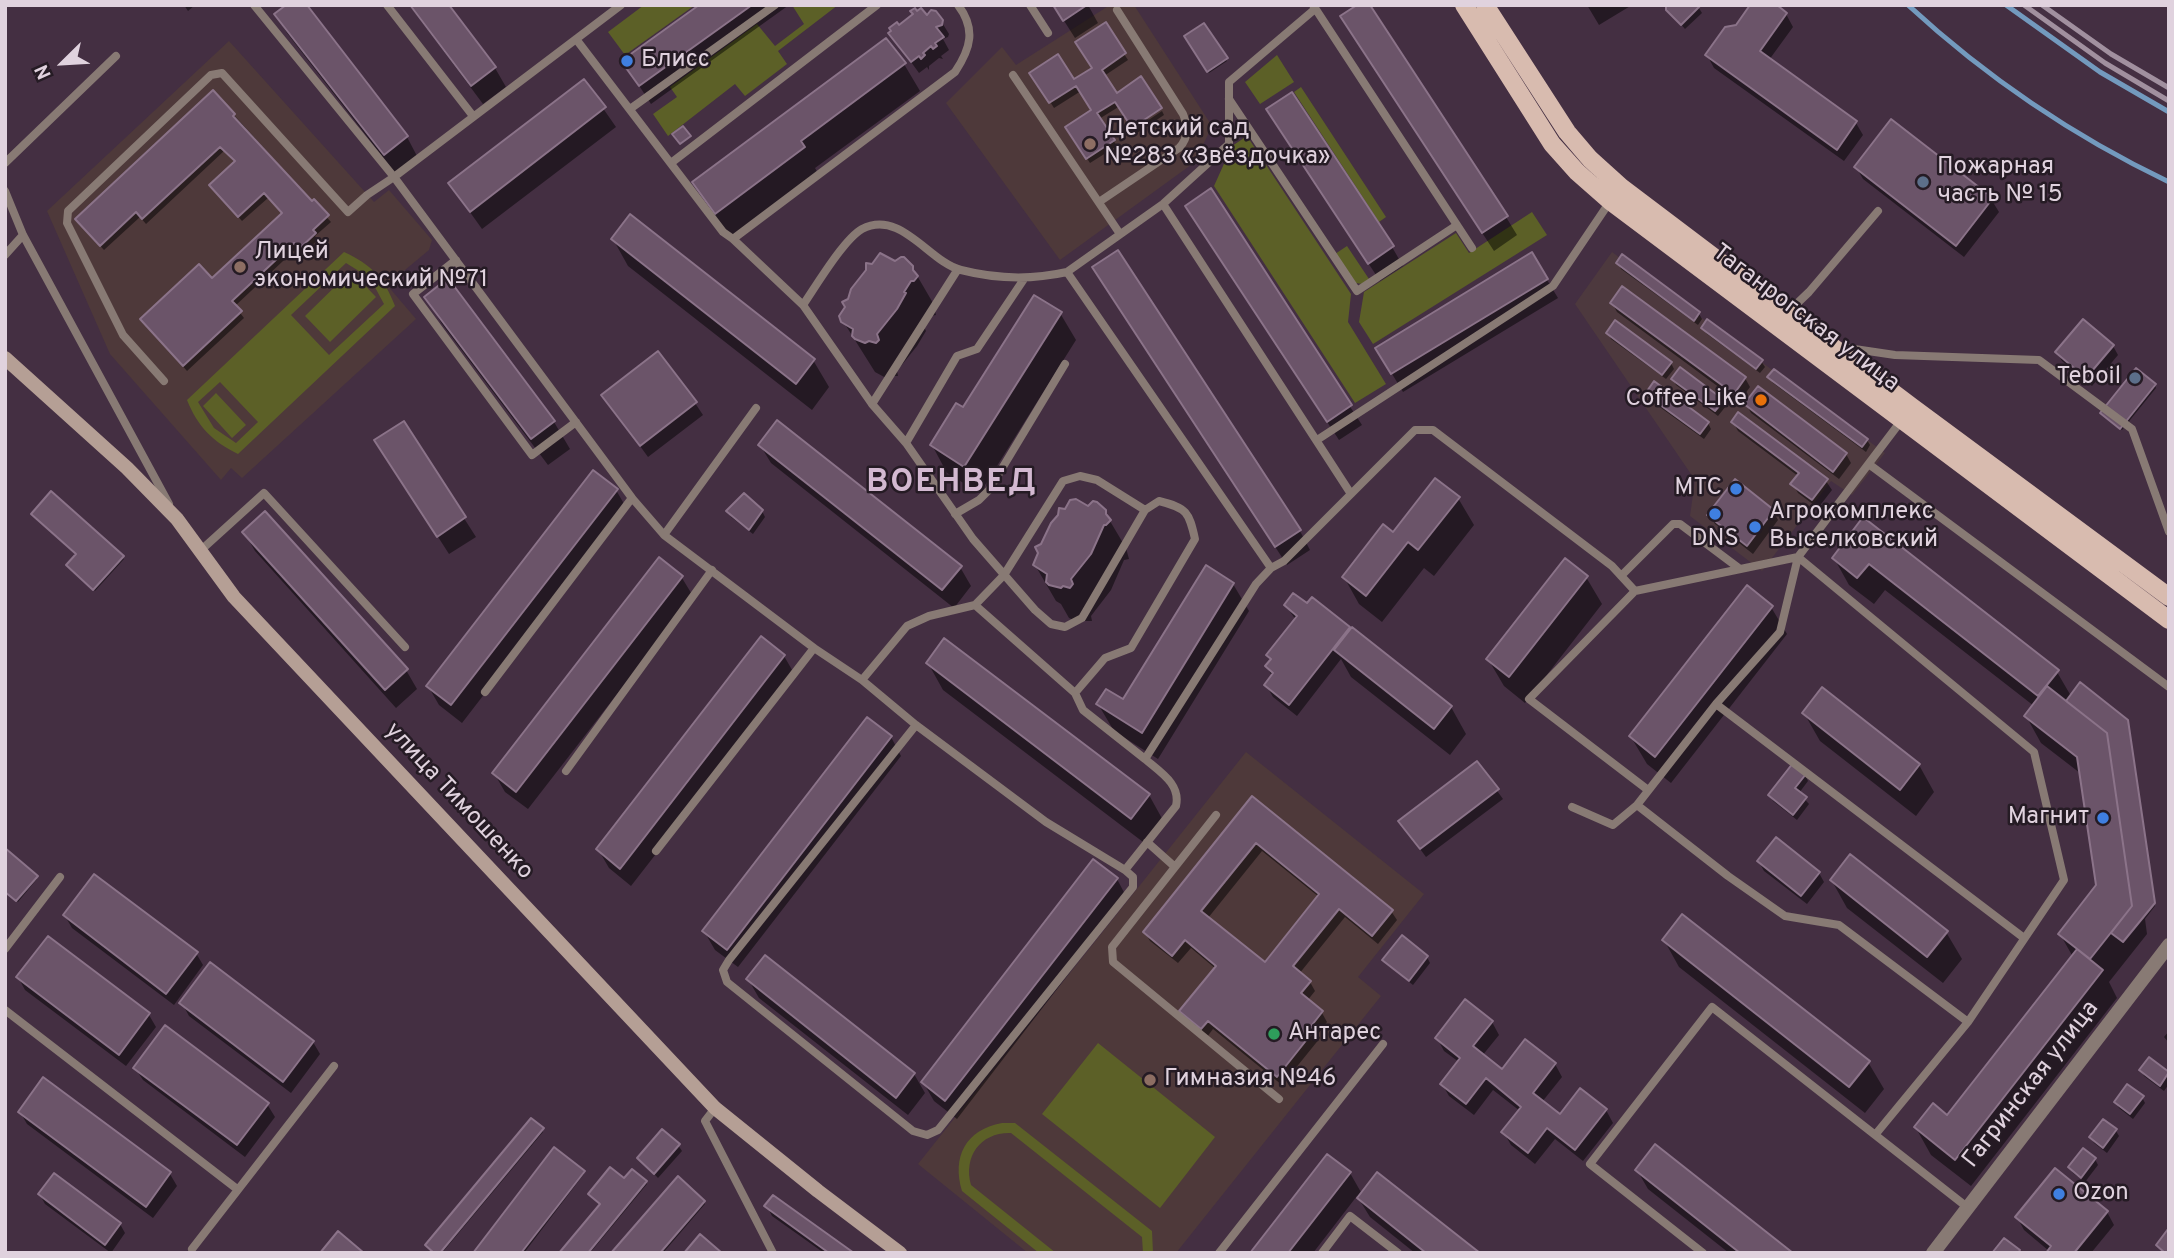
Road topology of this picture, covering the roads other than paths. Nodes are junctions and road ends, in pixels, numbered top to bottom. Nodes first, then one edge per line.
1 (254, 5) edge
2 (387, 5) edge
3 (621, 5) edge
4 (775, 5) edge
5 (877, 5) edge
6 (958, 5) edge
7 (1030, 5) edge
8 (1464, 5) edge
9 (1486, 5) edge
10 (1314, 7) edge
11 (1117, 10) dead end
12 (1048, 33) dead end
13 (576, 39) junction
14 (116, 56) dead end
15 (1013, 75) dead end
16 (1229, 99) junction
17 (630, 109) junction
18 (473, 116) junction
19 (5, 163) edge
20 (671, 163) junction
21 (394, 177) junction
22 (1621, 187) junction
23 (5, 191) edge
24 (1610, 201) junction
25 (1099, 202) junction
26 (1163, 204) junction
27 (1878, 211) dead end
28 (1457, 225) junction
29 (1120, 234) junction
30 (23, 235) junction
31 (733, 239) junction
32 (1472, 248) dead end
33 (5, 255) edge
34 (456, 260) junction
35 (958, 269) junction
36 (1066, 272) junction
37 (1024, 279) junction
38 (803, 305) junction
39 (1787, 313) junction
40 (1832, 346) junction
41 (5, 358) edge
42 (1065, 364) dead end
43 (164, 381) dead end
44 (872, 404) junction
45 (756, 408) dead end
46 (1906, 414) junction
47 (576, 422) junction
48 (1317, 440) junction
49 (906, 443) junction
50 (1870, 465) junction
51 (1351, 494) junction
52 (632, 498) junction
53 (1145, 510) junction
54 (955, 514) junction
55 (177, 519) junction
56 (2169, 532) edge
57 (664, 535) junction
58 (200, 551) junction
59 (1798, 557) junction
60 (1271, 568) junction
61 (1740, 569) junction
62 (712, 570) junction
63 (1004, 575) junction
64 (1621, 576) junction
65 (1635, 591) junction
66 (2169, 597) edge
67 (975, 606) junction
68 (2169, 620) edge
69 (405, 647) dead end
70 (814, 648) junction
71 (862, 680) junction
72 (2169, 687) edge
73 (485, 692) dead end
74 (1075, 693) junction
75 (1716, 704) junction
76 (916, 725) junction
77 (1146, 759) junction
78 (566, 771) dead end
79 (1648, 790) junction
80 (1637, 804) junction
81 (1572, 807) dead end
82 (1216, 815) dead end
83 (1147, 842) junction
84 (656, 851) dead end
85 (1175, 867) junction
86 (1125, 870) junction
87 (60, 877) dead end
88 (2024, 939) junction
89 (2169, 945) edge
90 (5, 949) edge
91 (5, 1010) edge
92 (1968, 1022) junction
93 (1383, 1044) dead end
94 (334, 1066) dead end
95 (1279, 1099) dead end
96 (715, 1108) junction
97 (1875, 1135) junction
98 (237, 1189) junction
99 (1967, 1207) junction
100 (192, 1249) dead end
101 (773, 1253) edge
102 (900, 1253) edge
103 (1219, 1253) edge
104 (1322, 1253) edge
105 (1398, 1253) edge
106 (1703, 1253) edge
107 (1933, 1253) edge

1 - 21 lane
2 - 18 lane
3 - 13 lane
4 - 17 lane
5 - 20 lane
6 - 31 lane
7 - 12 lane
8 - 24 main road, Таганрогская улица
9 - 22 main road, Таганрогская улица
10 - 16 lane
10 - 28 lane
11 - 25 lane
13 - 17 lane
13 - 18 lane
14 - 19 lane
15 - 25 lane
16 - 26 lane
16 - 28 lane
17 - 20 lane
18 - 21 lane
20 - 31 lane
21 - 34 lane
21 - 43 lane
22 - 24 lane
22 - 39 main road, Таганрогская улица
23 - 30 lane
24 - 46 main road, Таганрогская улица
24 - 48 lane
25 - 29 lane
26 - 29 lane
26 - 48 lane
27 - 39 lane
28 - 32 lane
29 - 36 lane
30 - 33 lane
30 - 55 lane
31 - 38 lane
34 - 47 lane
34 - 47 lane
35 - 37 lane
35 - 38 lane
35 - 44 lane
36 - 37 lane
36 - 60 lane
37 - 49 lane
38 - 44 lane
39 - 40 main road, Таганрогская улица
40 - 46 main road, Таганрогская улица
40 - 56 lane
41 - 55 street, улица Тимошенко
42 - 54 lane
44 - 49 lane
45 - 57 lane
46 - 50 lane
46 - 66 main road, Таганрогская улица
46 - 68 main road, Таганрогская улица
47 - 52 lane
48 - 51 lane
49 - 54 lane
50 - 59 lane
50 - 72 lane
51 - 60 lane
51 - 64 lane
52 - 57 lane
52 - 73 lane
53 - 63 lane
53 - 63 lane
53 - 74 lane
54 - 63 lane
55 - 58 street, улица Тимошенко
57 - 62 lane
58 - 69 lane
58 - 96 street, улица Тимошенко
59 - 61 lane
59 - 75 lane
59 - 88 lane
60 - 77 lane
61 - 64 lane
61 - 65 lane
62 - 70 lane
62 - 78 lane
63 - 67 lane
64 - 65 lane
65 - 79 lane
67 - 71 lane
67 - 74 lane
70 - 71 lane
70 - 84 lane
71 - 76 lane
74 - 77 lane
75 - 79 lane
75 - 88 lane
76 - 86 lane
76 - 86 lane
77 - 83 lane
79 - 80 lane
80 - 81 lane
80 - 92 lane
82 - 85 lane
83 - 85 lane
83 - 86 lane
85 - 95 lane
87 - 90 lane
88 - 92 lane
89 - 99 street, Гагринская улица
91 - 98 lane
92 - 97 lane
93 - 103 lane
94 - 98 lane
96 - 101 lane
96 - 102 street, улица Тимошенко
97 - 99 lane
97 - 106 lane
98 - 100 lane
99 - 107 street, Гагринская улица
104 - 105 lane

